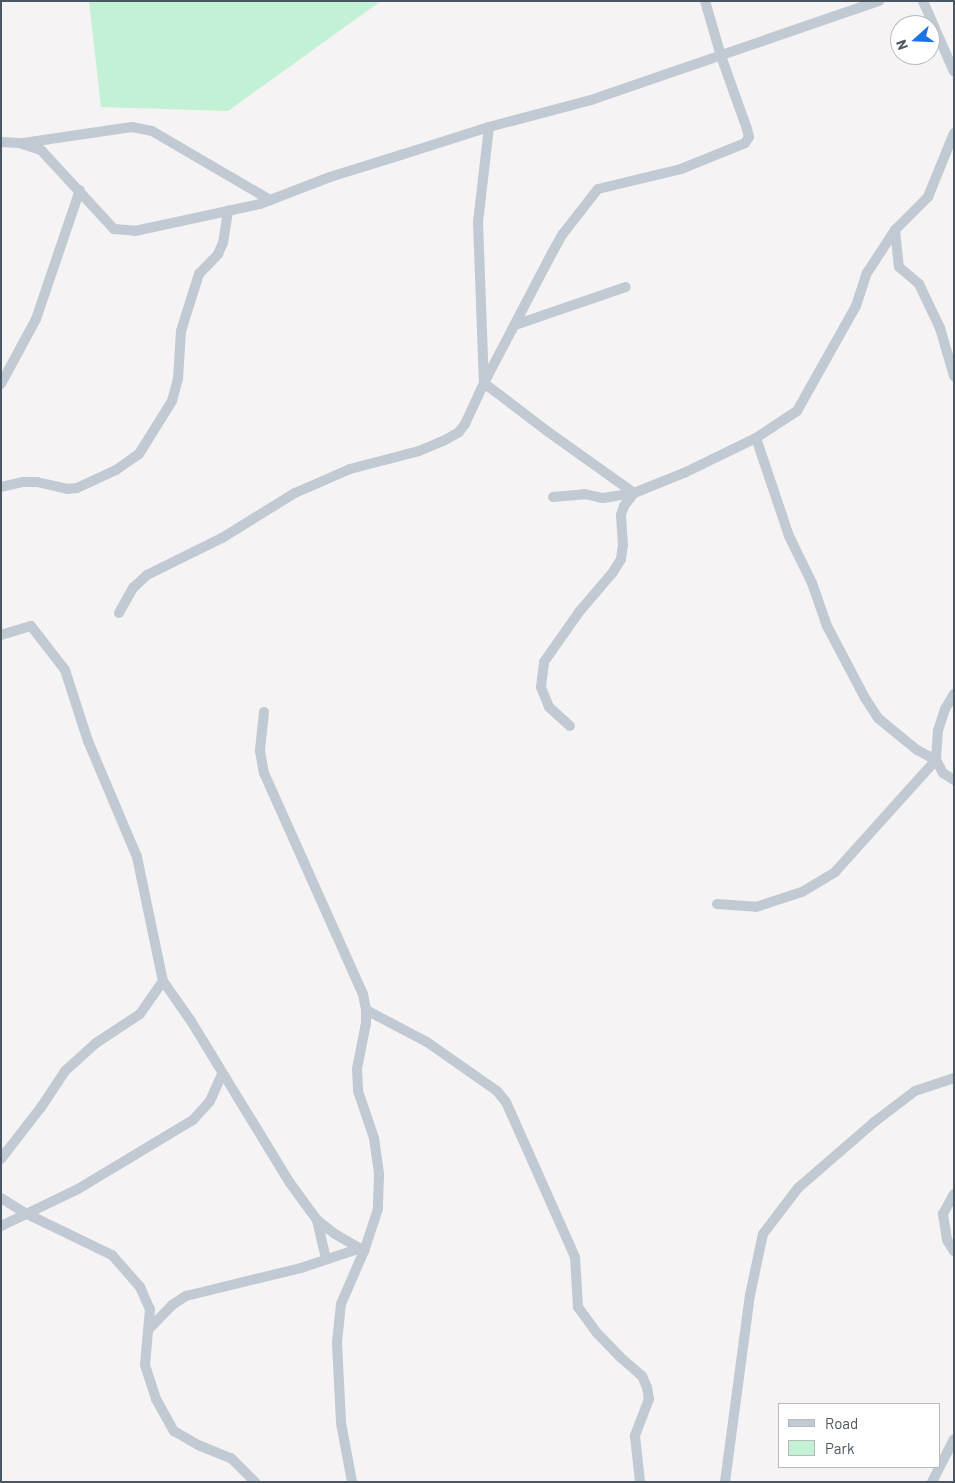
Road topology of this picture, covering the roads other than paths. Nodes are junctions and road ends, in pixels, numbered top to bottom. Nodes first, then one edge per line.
1 (705, 1) edge
2 (879, 1) edge
3 (923, 1) edge
4 (721, 56) junction
5 (954, 72) edge
6 (489, 127) junction
7 (954, 132) edge
8 (1, 142) edge
9 (19, 143) junction
10 (80, 190) junction
11 (270, 200) junction
12 (228, 210) junction
13 (896, 230) junction
14 (626, 287) dead end
15 (515, 325) junction
16 (954, 376) edge
17 (484, 383) junction
18 (1, 384) edge
19 (756, 438) junction
20 (1, 488) edge
21 (634, 493) junction
22 (553, 497) dead end
23 (119, 613) dead end
24 (1, 635) edge
25 (954, 694) edge
26 (264, 712) dead end
27 (570, 726) dead end
28 (936, 760) junction
29 (954, 780) edge
30 (717, 904) dead end
31 (163, 981) junction
32 (366, 1010) junction
33 (222, 1074) junction
34 (954, 1078) edge
35 (1, 1159) edge
36 (954, 1194) edge
37 (1, 1198) edge
38 (26, 1213) junction
39 (317, 1220) junction
40 (1, 1226) edge
41 (361, 1250) junction
42 (954, 1251) edge
43 (326, 1259) junction
44 (149, 1329) junction
45 (954, 1439) edge
46 (940, 1466) edge
47 (939, 1468) edge
48 (255, 1482) edge
49 (352, 1482) edge
50 (640, 1482) edge
51 (725, 1482) edge
52 (932, 1482) edge

1 - 4 street
2 - 4 street
3 - 5 street
4 - 6 street
4 - 15 street
6 - 11 street
6 - 17 street
7 - 13 street
8 - 9 street
9 - 10 street
9 - 11 street
10 - 12 street
10 - 18 street
11 - 12 street
12 - 20 street
13 - 16 street
13 - 19 street
14 - 15 street
15 - 17 street
17 - 21 street
17 - 23 street
19 - 21 street
19 - 28 street
21 - 22 street
21 - 27 street
24 - 31 street
25 - 28 street
26 - 32 street
28 - 29 street
28 - 30 street
31 - 33 street
31 - 35 street
32 - 41 street
32 - 50 street
33 - 38 street
33 - 39 street
34 - 51 street
36 - 42 street
37 - 38 street
38 - 40 street
38 - 44 street
39 - 41 street
39 - 43 street
41 - 43 street
41 - 49 street
43 - 44 street
44 - 48 street
45 - 46 street
47 - 52 street

